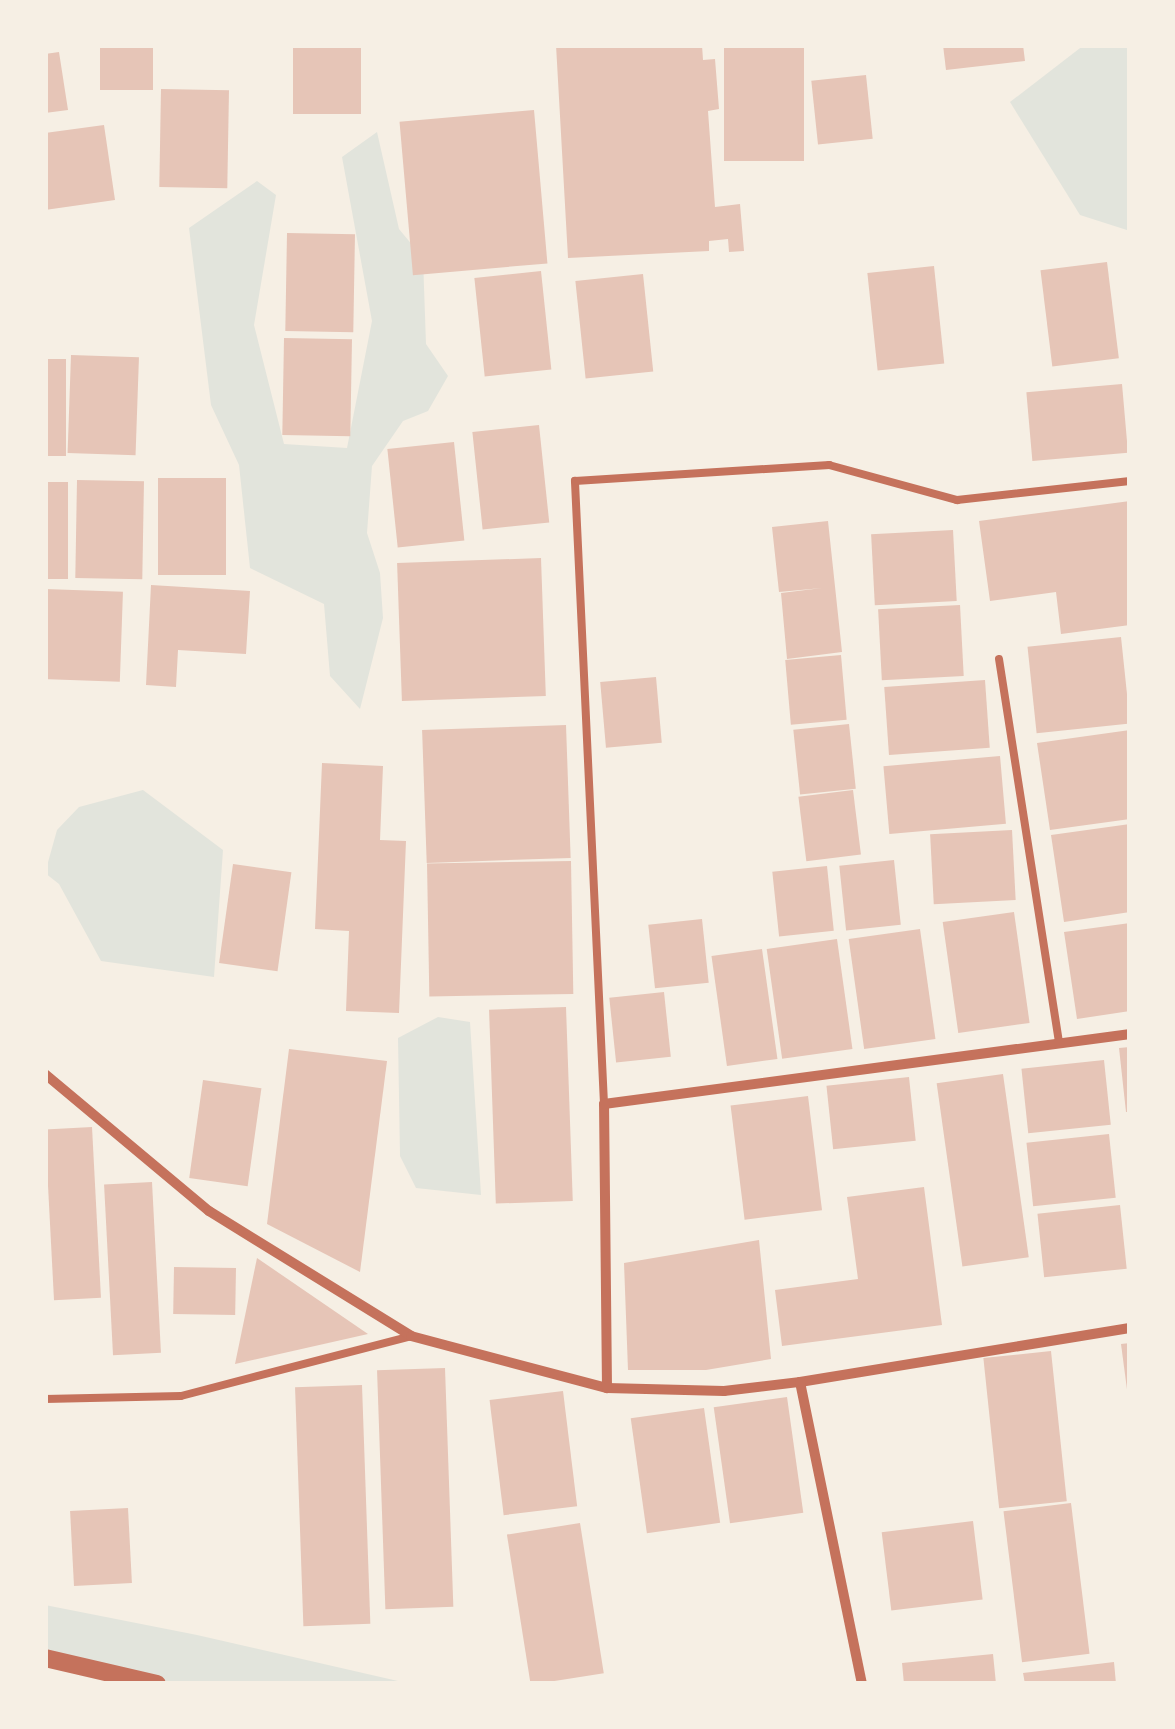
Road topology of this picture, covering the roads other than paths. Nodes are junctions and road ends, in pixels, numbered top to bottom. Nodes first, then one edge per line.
1 (1130, 481) edge
2 (998, 658) dead end
3 (1130, 1034) edge
4 (1058, 1044) junction
5 (45, 1074) edge
6 (604, 1104) junction
7 (1130, 1328) edge
8 (411, 1336) junction
9 (800, 1382) junction
10 (607, 1388) junction
11 (45, 1399) edge
12 (45, 1658) edge
13 (157, 1684) edge
14 (862, 1684) edge

1 - 6 lane
2 - 4 lane
3 - 4 street
4 - 6 street
5 - 8 street
6 - 10 street
7 - 9 street
8 - 10 street
8 - 11 lane
9 - 10 street
9 - 14 street
12 - 13 street

